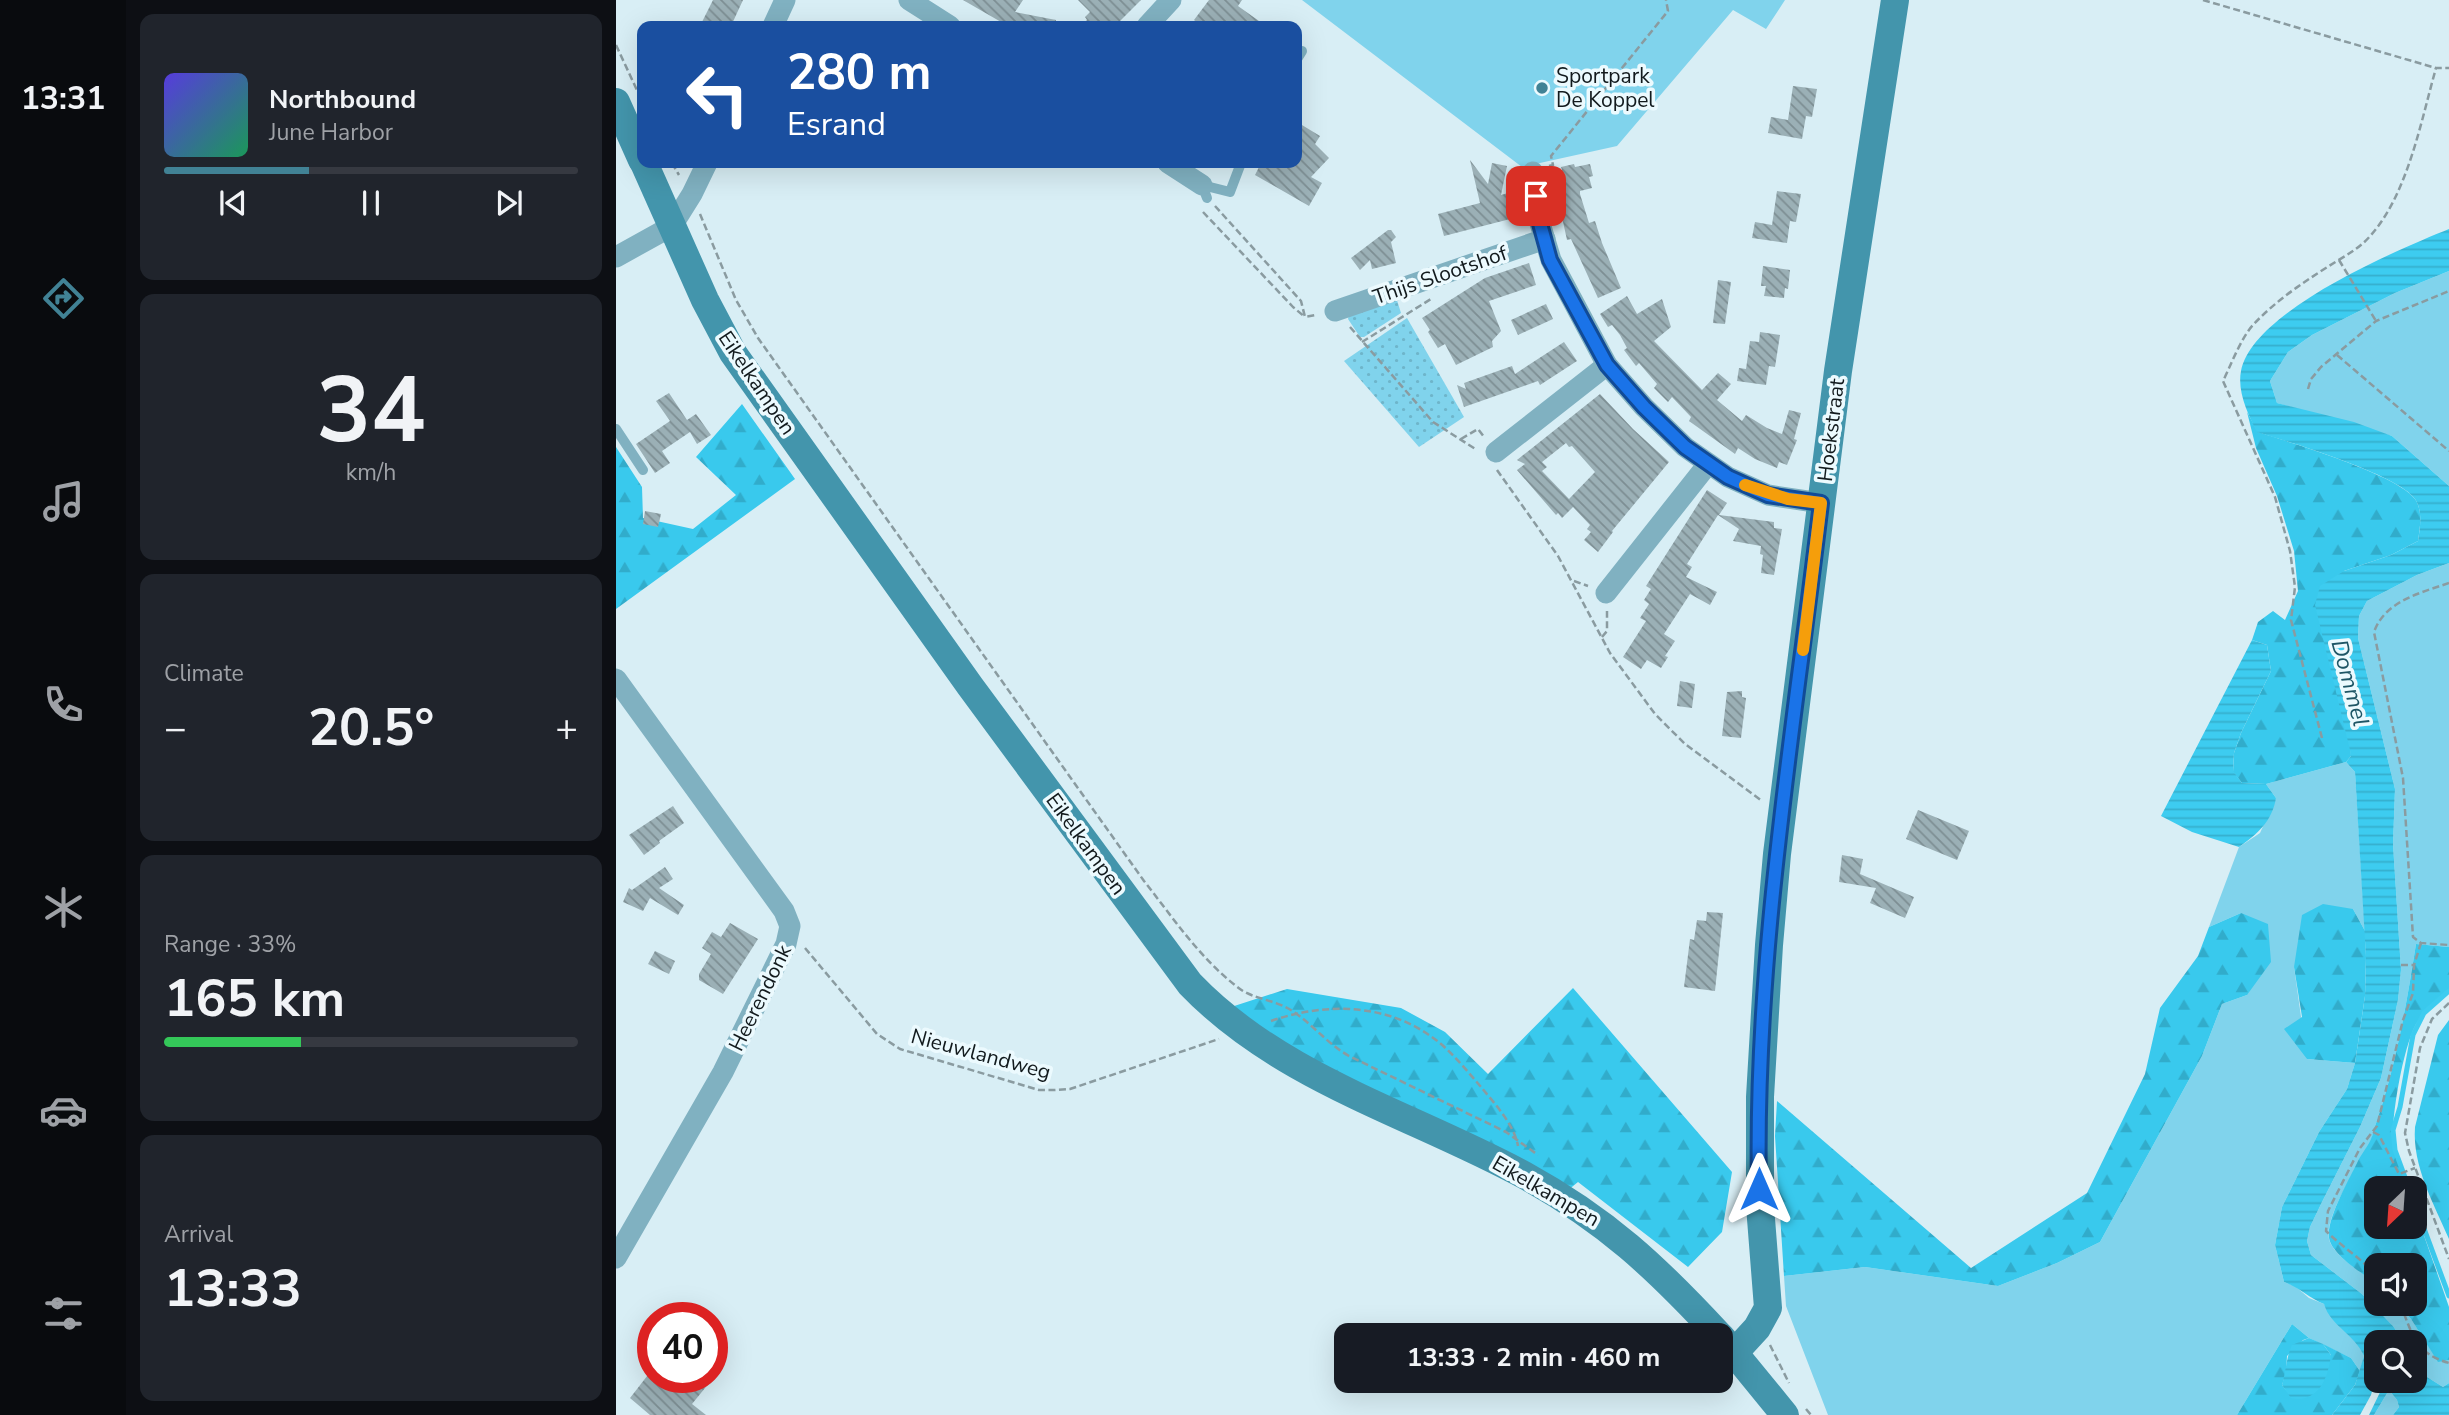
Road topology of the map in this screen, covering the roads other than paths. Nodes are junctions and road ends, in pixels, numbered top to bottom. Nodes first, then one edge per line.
1 (785, 0) edge
2 (909, 0) edge
3 (1171, 0) edge
4 (1895, 0) edge
5 (775, 21) edge
6 (942, 21) edge
7 (1152, 21) edge
8 (616, 102) edge
9 (637, 148) edge
10 (646, 168) edge
11 (705, 168) edge
12 (1173, 168) edge
13 (1239, 168) edge
14 (1533, 172) road end
15 (1202, 196) joint
16 (671, 226) junction
17 (1545, 239) junction
18 (616, 257) edge
19 (1335, 311) road end
20 (1607, 365) junction
21 (616, 429) edge
22 (1490, 456) road end
23 (1708, 464) junction
24 (643, 470) dead end
25 (1821, 503) junction
26 (1606, 593) dead end
27 (616, 679) edge
28 (616, 1258) edge
29 (1707, 1323) edge
30 (1733, 1338) edge
31 (1733, 1349) edge
32 (1795, 1410) edge

1 - 5 street
2 - 6 street
3 - 7 street
4 - 25 street, Hoekstraat
8 - 9 street, Eikelkampen
10 - 16 street, Eikelkampen
11 - 16 street
12 - 15 street
13 - 15 lane
14 - 17 street
16 - 18 street
16 - 29 street, Eikelkampen
17 - 19 street, Thijs Slootshof
17 - 20 street
20 - 22 street
20 - 23 street
21 - 24 lane
23 - 25 street
23 - 26 street
25 - 30 street, Hoekstraat
27 - 28 street, Heerendonk
31 - 32 street, Eikelkampen

